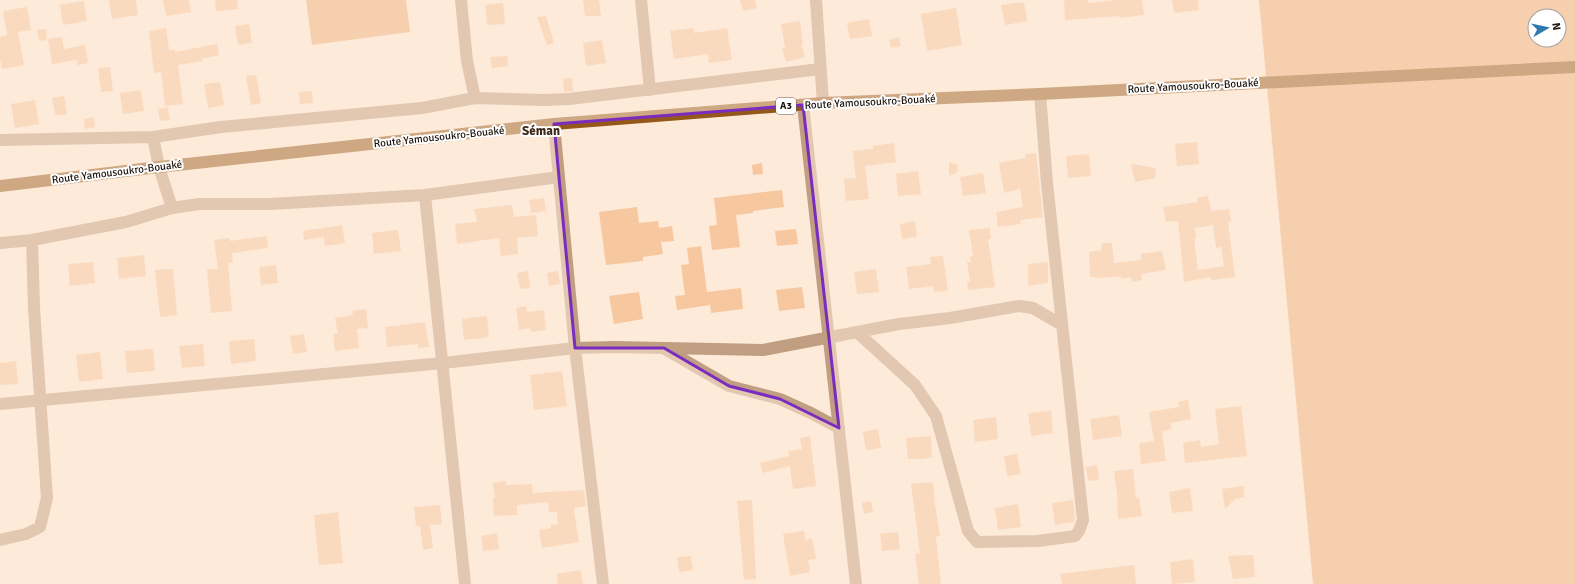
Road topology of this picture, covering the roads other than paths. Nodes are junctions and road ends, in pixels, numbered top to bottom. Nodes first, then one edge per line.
1 (462, 0) edge
2 (641, 0) edge
3 (816, 0) edge
4 (1575, 66) edge
5 (820, 69) junction
6 (650, 90) junction
7 (1040, 94) junction
8 (475, 98) junction
9 (823, 103) junction
10 (803, 104) junction
11 (554, 124) junction
12 (153, 137) junction
13 (0, 140) edge
14 (159, 167) junction
15 (559, 177) junction
16 (0, 186) edge
17 (425, 195) junction
18 (172, 208) junction
19 (32, 240) junction
20 (0, 244) edge
21 (1062, 325) junction
22 (858, 333) junction
23 (829, 337) junction
24 (575, 348) junction
25 (664, 348) junction
26 (443, 363) junction
27 (40, 400) junction
28 (0, 404) edge
29 (839, 428) junction
30 (0, 540) edge
31 (465, 584) edge
32 (603, 584) edge
33 (856, 584) edge

1 - 8 street
2 - 6 street
3 - 5 street
4 - 7 main road, Route Yamousoukro-Bouaké / A3
5 - 6 street
5 - 9 street
6 - 8 street
7 - 9 main road, Route Yamousoukro-Bouaké / A3
7 - 21 street
8 - 12 street
9 - 10 main road, Route Yamousoukro-Bouaké / A3
10 - 11 main road, Route Yamousoukro-Bouaké / A3
10 - 23 street
11 - 14 main road, Route Yamousoukro-Bouaké / A3
11 - 15 street
12 - 13 street
12 - 14 street
14 - 16 main road, Route Yamousoukro-Bouaké / A3
14 - 18 street
15 - 17 street
15 - 24 street
17 - 18 street
17 - 26 street
18 - 19 street
19 - 20 street
19 - 27 street
21 - 22 street
21 - 22 street
22 - 23 street
23 - 25 street
23 - 29 street
24 - 25 street
24 - 26 street
24 - 32 street
25 - 29 street
26 - 27 street
26 - 31 street
27 - 28 street
27 - 30 street
29 - 33 street

